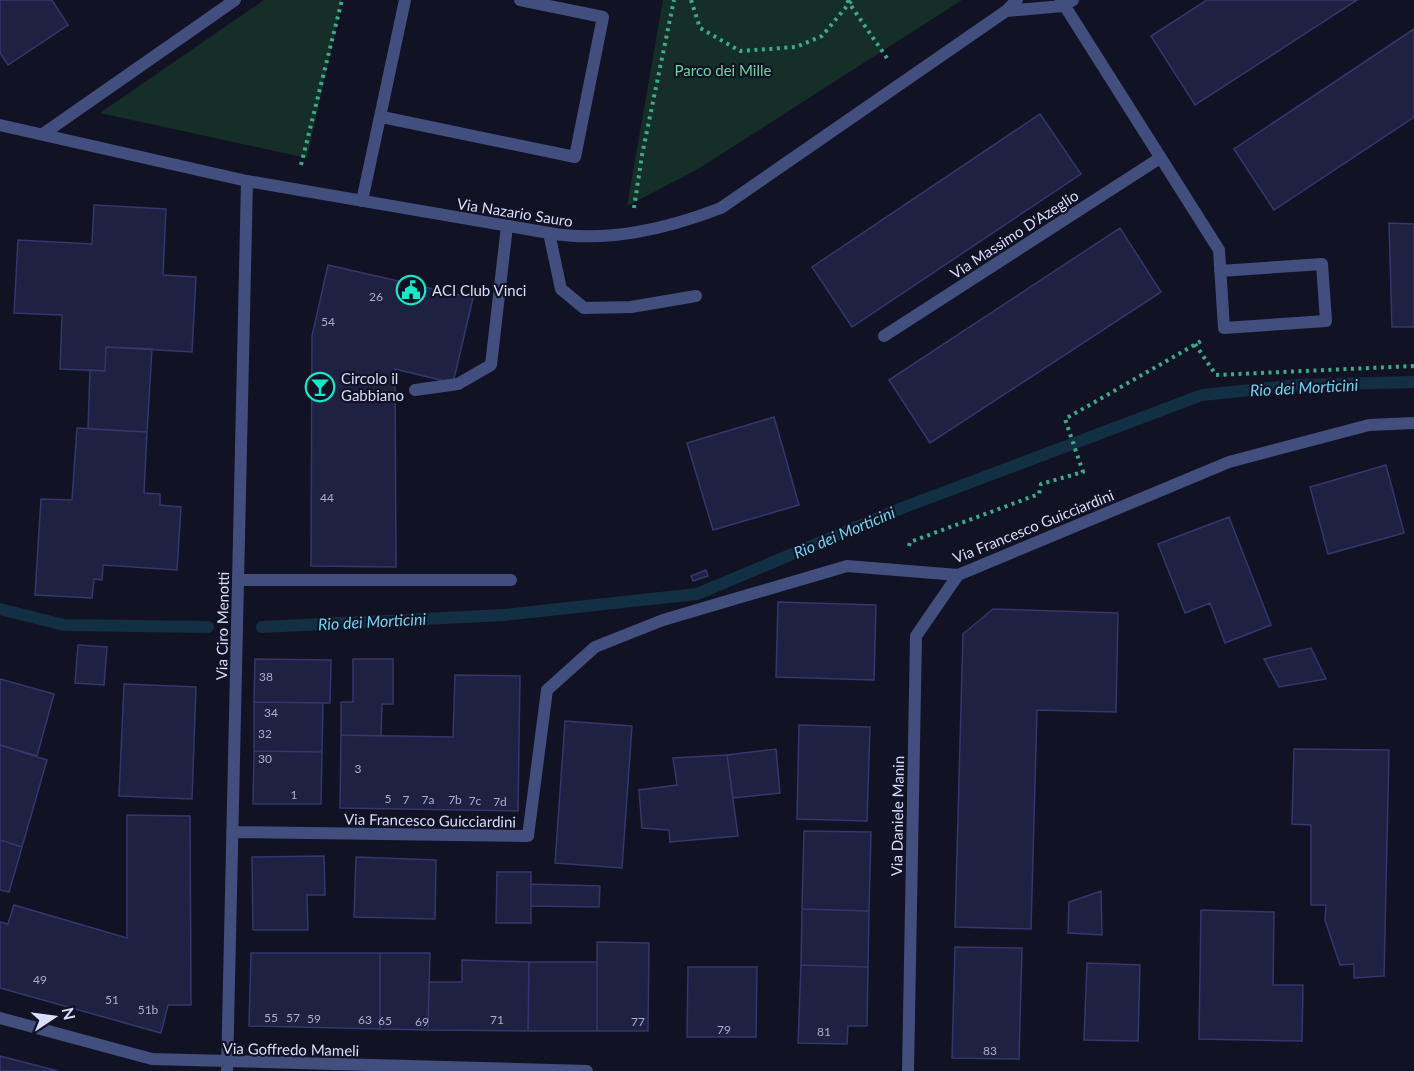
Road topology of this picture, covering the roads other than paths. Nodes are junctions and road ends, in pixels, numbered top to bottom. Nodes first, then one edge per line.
1 (235, 0) edge
2 (405, 0) edge
3 (520, 0) edge
4 (1017, 0) edge
5 (1066, 2) edge
6 (1006, 11) junction
7 (382, 117) junction
8 (0, 125) edge
9 (44, 134) junction
10 (1160, 158) junction
11 (247, 181) junction
12 (362, 201) junction
13 (507, 226) junction
14 (549, 233) junction
15 (1220, 271) junction
16 (696, 296) dead end
17 (884, 336) dead end
18 (415, 390) dead end
19 (1414, 423) edge
20 (957, 575) junction
21 (238, 580) junction
22 (511, 580) dead end
23 (232, 832) junction
24 (0, 1018) edge
25 (227, 1067) edge
26 (561, 1070) edge
27 (586, 1071) edge
28 (908, 1071) edge

1 - 9 street
2 - 7 street
3 - 7 street
4 - 6 street, Via Nazario Sauro
5 - 6 street, Via Nazario Sauro
5 - 10 street
6 - 14 street, Via Nazario Sauro
7 - 12 street
8 - 9 street, Via Nazario Sauro
9 - 11 street, Via Nazario Sauro
10 - 15 street
10 - 17 street, Via Massimo D'Azeglio
11 - 12 street, Via Nazario Sauro
11 - 21 street, Via Ciro Menotti
12 - 13 street, Via Nazario Sauro
13 - 14 street, Via Nazario Sauro
13 - 18 street
14 - 16 street
15 - 15 street
19 - 20 street, Via Francesco Guicciardini
20 - 23 street, Via Francesco Guicciardini
20 - 28 street, Via Daniele Manin
21 - 22 street
21 - 23 street, Via Ciro Menotti
23 - 25 street, Via Ciro Menotti
24 - 25 street, Via Goffredo Mameli
25 - 26 street, Via Goffredo Mameli
26 - 27 street, Via Goffredo Mameli

